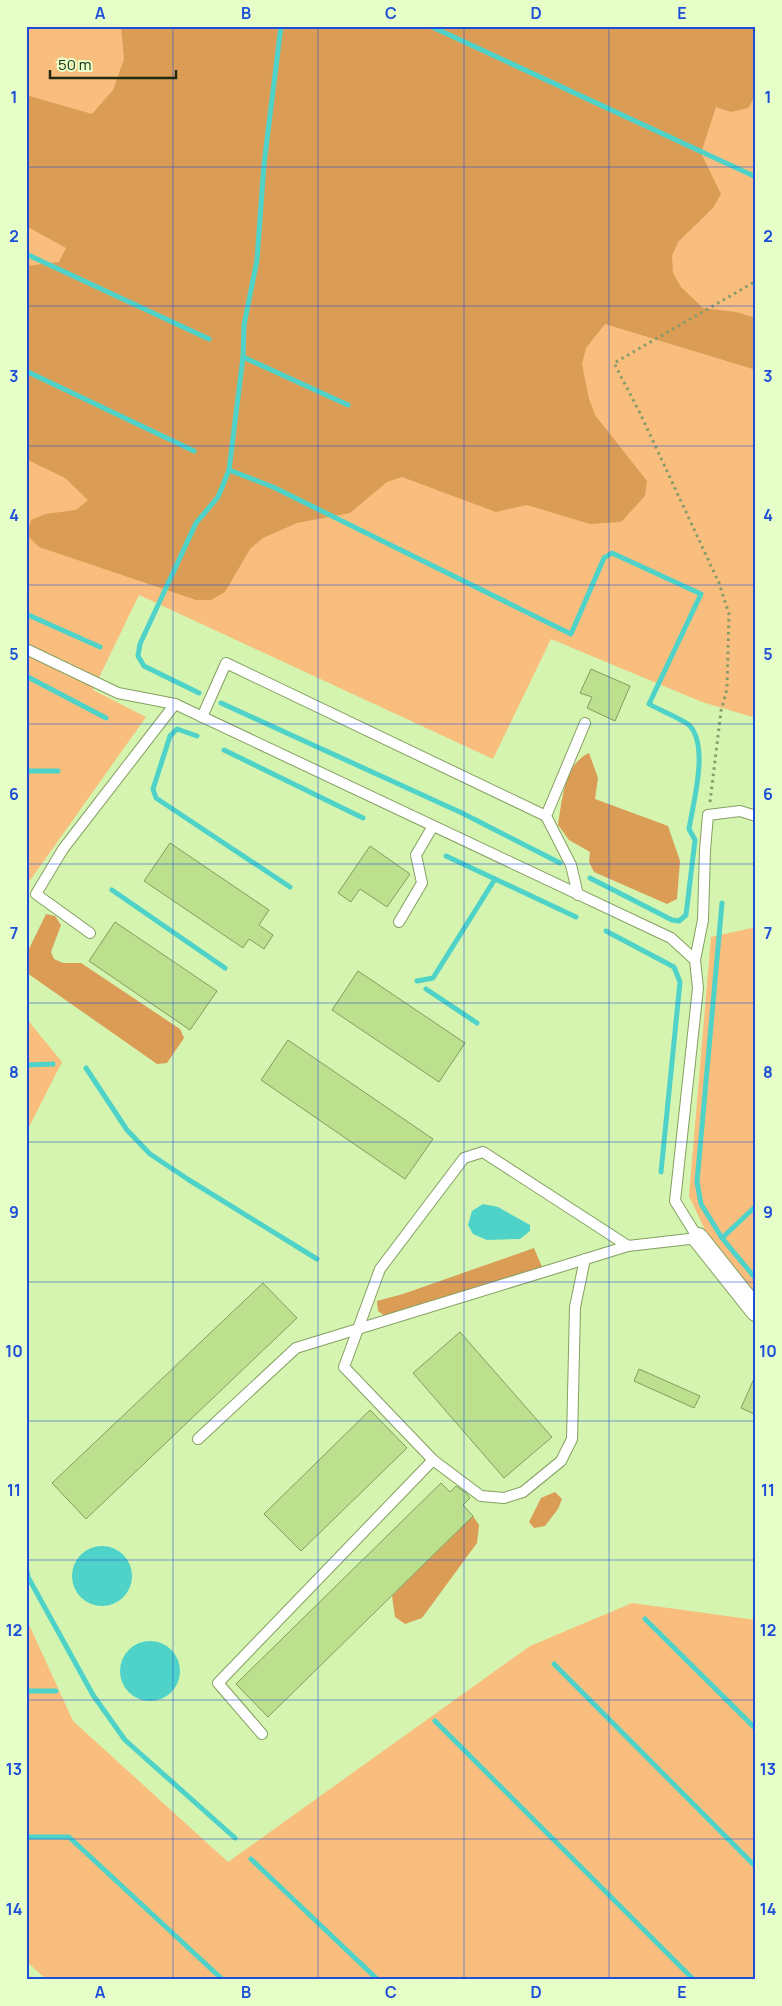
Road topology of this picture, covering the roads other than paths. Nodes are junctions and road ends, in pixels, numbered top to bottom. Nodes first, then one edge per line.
1 (26, 649) edge
2 (175, 704) junction
3 (202, 717) junction
4 (585, 723) dead end
5 (546, 816) junction
6 (756, 816) edge
7 (433, 826) junction
8 (578, 895) junction
9 (399, 922) dead end
10 (90, 933) dead end
11 (695, 960) junction
12 (698, 1238) junction
13 (628, 1246) junction
14 (585, 1259) junction
15 (756, 1311) edge
16 (358, 1330) junction
17 (198, 1438) dead end
18 (433, 1460) junction
19 (262, 1734) dead end

1 - 2 lane
2 - 3 lane
2 - 10 lane
3 - 5 lane
3 - 7 lane
4 - 5 lane
5 - 8 lane
6 - 11 lane
7 - 8 lane
7 - 9 lane
8 - 11 lane
11 - 12 lane
12 - 13 lane
12 - 15 street
13 - 14 lane
13 - 16 lane
14 - 16 lane
14 - 18 lane
16 - 17 lane
16 - 18 lane
18 - 19 lane

